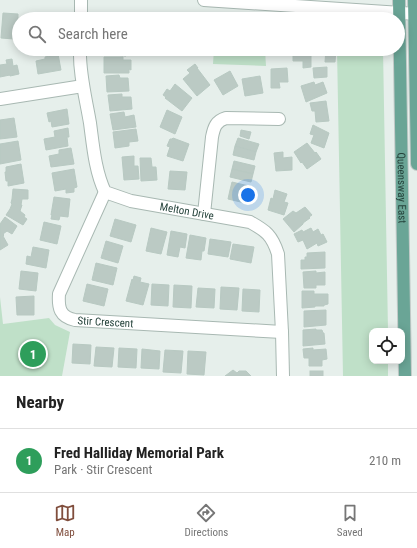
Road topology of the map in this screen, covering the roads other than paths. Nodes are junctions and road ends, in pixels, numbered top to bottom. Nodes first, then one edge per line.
1 (81, 0) edge
2 (204, 0) edge
3 (399, 0) edge
4 (414, 0) edge
5 (232, 1) edge
6 (81, 12) edge
7 (385, 12) edge
8 (399, 12) edge
9 (405, 13) edge
10 (416, 14) edge
11 (80, 56) edge
12 (400, 56) edge
13 (83, 86) junction
14 (0, 99) edge
15 (279, 119) dead end
16 (417, 164) edge
17 (105, 192) junction
18 (204, 214) junction
19 (282, 332) junction
20 (283, 376) edge
21 (405, 376) edge

1 - 6 street
2 - 5 street
3 - 8 main road, Queensway East
4 - 10 main road, Queensway East
5 - 7 street
9 - 10 street
10 - 16 main road, Queensway East
11 - 13 street
12 - 21 main road, Queensway East
13 - 14 street
13 - 17 street
15 - 18 street
17 - 18 street, Melton Drive
17 - 19 street, Stir Crescent
18 - 19 street, Melton Drive
19 - 20 street, Melton Drive

